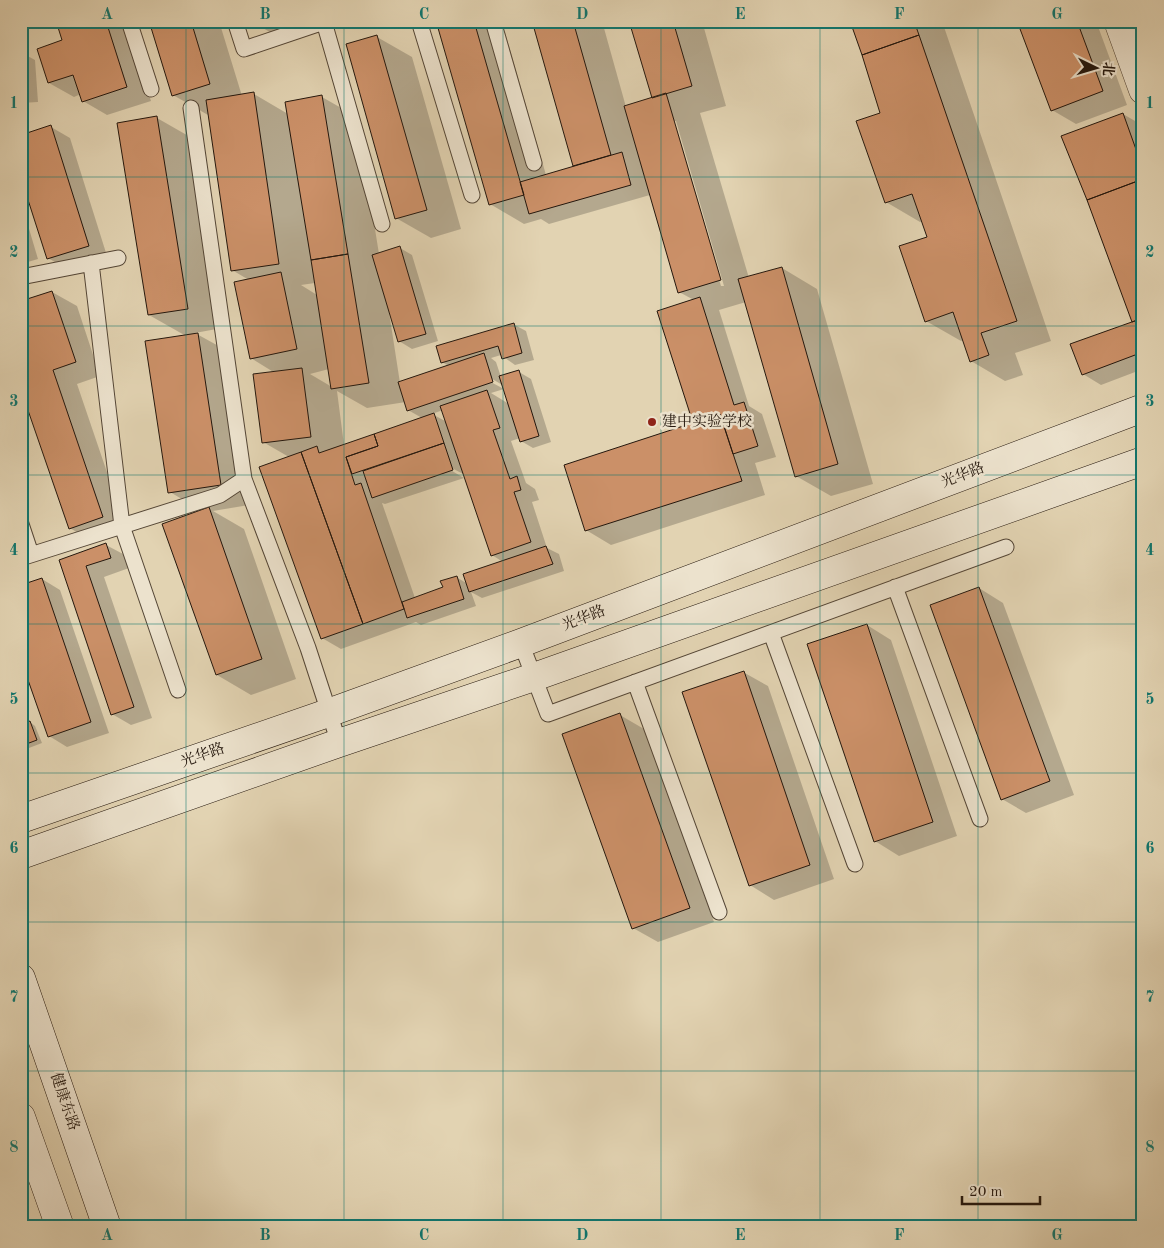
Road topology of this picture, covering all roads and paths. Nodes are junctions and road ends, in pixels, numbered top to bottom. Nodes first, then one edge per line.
1 (129, 21) edge
2 (235, 21) edge
3 (419, 21) edge
4 (493, 21) edge
5 (1118, 21) edge
6 (325, 22) edge
7 (151, 89) dead end
8 (1143, 90) edge
9 (191, 108) dead end
10 (534, 163) dead end
11 (472, 195) dead end
12 (382, 224) dead end
13 (118, 258) dead end
14 (90, 263) junction
15 (21, 277) edge
16 (1143, 408) edge
17 (1143, 462) edge
18 (244, 479) junction
19 (21, 524) edge
20 (122, 526) junction
21 (1006, 547) dead end
22 (26, 556) edge
23 (895, 587) junction
24 (771, 633) junction
25 (521, 643) junction
26 (534, 677) junction
27 (636, 682) junction
28 (178, 690) dead end
29 (328, 713) junction
30 (339, 743) junction
31 (21, 819) edge
32 (980, 819) dead end
33 (21, 855) edge
34 (855, 864) dead end
35 (719, 912) dead end
36 (21, 978) edge
37 (21, 1117) edge
38 (60, 1227) edge
39 (107, 1227) edge

1 - 7 lane
2 - 6 lane
3 - 11 lane
4 - 10 lane
5 - 8 main road
6 - 12 lane
9 - 18 lane
13 - 14 lane
14 - 15 lane
14 - 20 lane
16 - 25 main road, 光华路
17 - 26 main road
18 - 20 lane
18 - 29 lane
19 - 22 lane
20 - 22 lane
20 - 28 lane
21 - 23 lane
23 - 24 lane
23 - 32 lane
24 - 27 lane
24 - 34 lane
25 - 26 lane
25 - 29 main road, 光华路
26 - 27 lane
26 - 30 main road
27 - 35 lane
29 - 30 lane
29 - 31 main road, 光华路
30 - 33 main road
36 - 39 main road, 健康东路
37 - 38 main road

